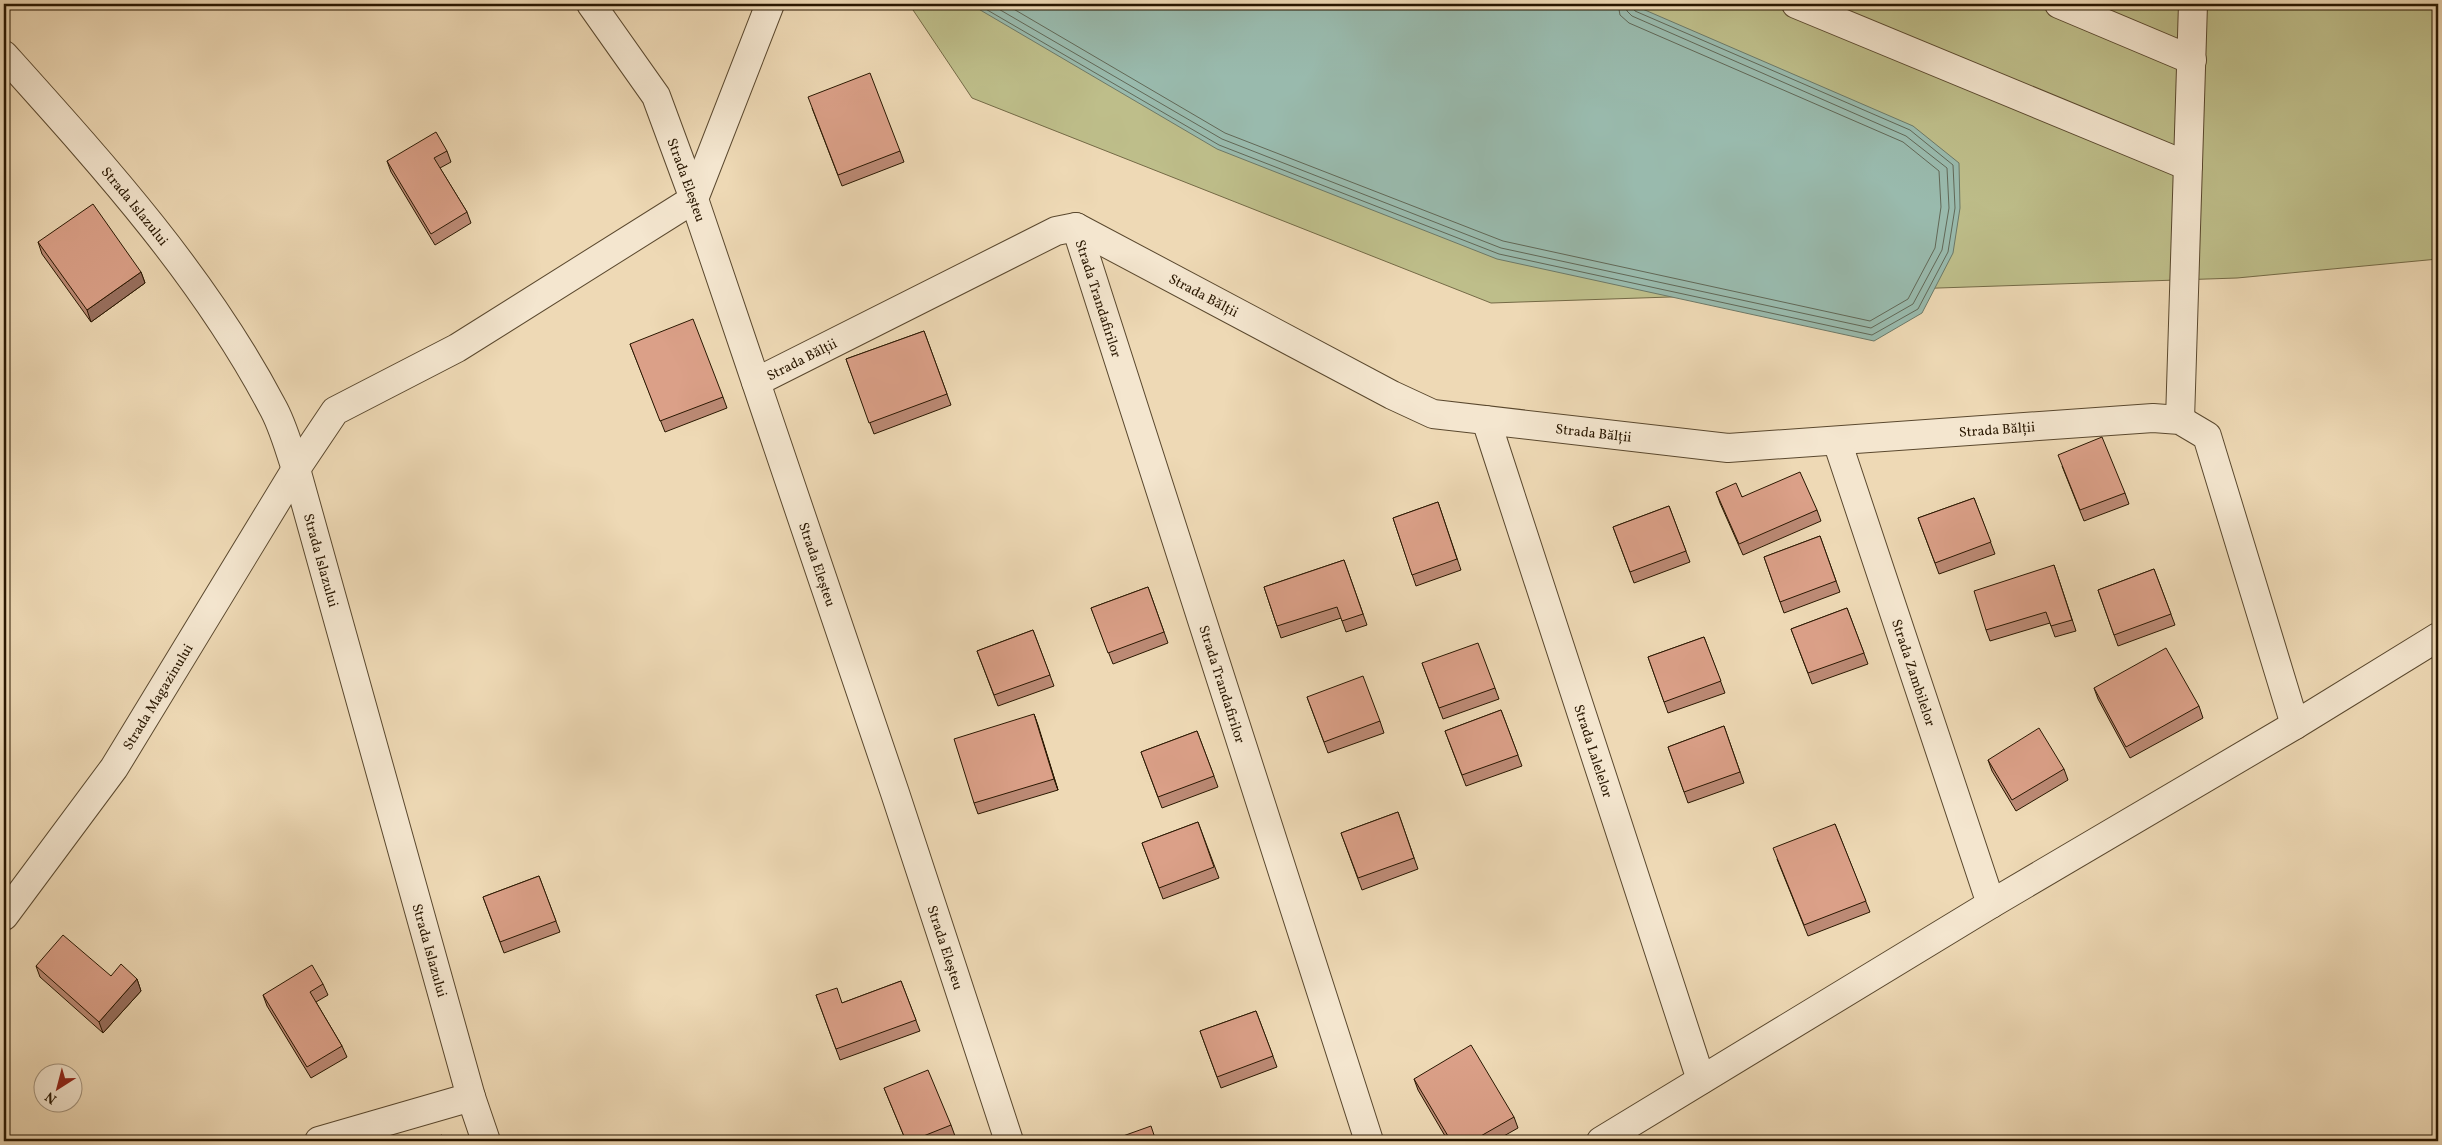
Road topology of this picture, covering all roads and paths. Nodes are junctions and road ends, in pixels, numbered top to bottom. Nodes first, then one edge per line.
1 (591, 4) edge
2 (770, 4) edge
3 (1796, 4) edge
4 (2058, 4) edge
5 (2193, 4) edge
6 (4, 55) edge
7 (2192, 60) junction
8 (2188, 166) junction
9 (694, 199) junction
10 (1076, 227) junction
11 (756, 382) junction
12 (1486, 420) junction
13 (2180, 420) junction
14 (1837, 441) junction
15 (296, 469) junction
16 (2438, 637) edge
17 (2295, 725) junction
18 (1991, 904) junction
19 (4, 916) edge
20 (1701, 1080) junction
21 (472, 1097) junction
22 (319, 1141) edge
23 (486, 1141) edge
24 (1009, 1141) edge
25 (1369, 1141) edge
26 (1601, 1141) edge

1 - 9 street, Strada Eleșteu
2 - 9 street
3 - 8 street
4 - 7 street
5 - 7 street
6 - 15 street, Strada Islazului
7 - 8 street
8 - 13 street
9 - 11 street, Strada Eleșteu
9 - 15 street, Strada Magazinului
10 - 11 street, Strada Bălții
10 - 12 street, Strada Bălții
10 - 25 street, Strada Trandafirilor
11 - 24 street, Strada Eleșteu
12 - 14 street, Strada Bălții
12 - 20 street, Strada Lalelelor
13 - 14 street, Strada Bălții
13 - 17 street, Strada Bălții
14 - 18 street, Strada Zambilelor
15 - 19 street, Strada Magazinului
15 - 21 street, Strada Islazului
16 - 17 street
17 - 18 street
18 - 20 street
20 - 26 street
21 - 22 street
21 - 23 street, Strada Islazului

